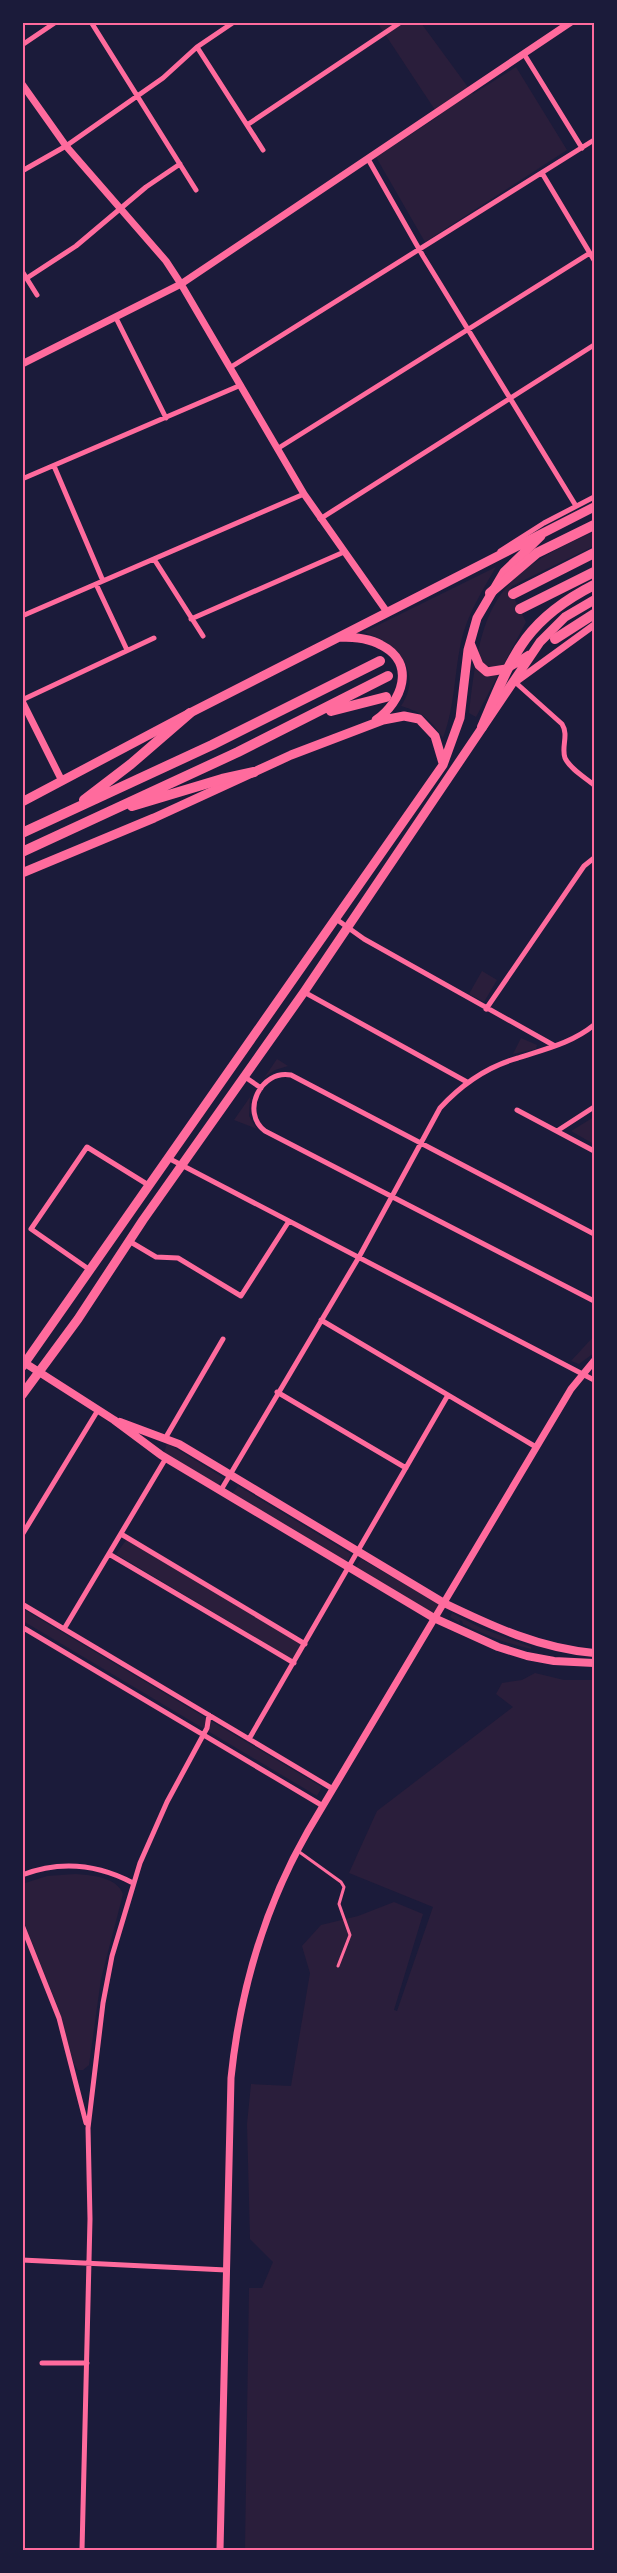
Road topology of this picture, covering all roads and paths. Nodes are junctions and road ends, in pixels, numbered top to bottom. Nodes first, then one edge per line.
1 (56, 22) edge
2 (91, 22) edge
3 (234, 22) edge
4 (401, 22) edge
5 (571, 22) edge
6 (22, 45) edge
7 (197, 47) junction
8 (524, 54) junction
9 (22, 84) edge
10 (137, 96) junction
11 (247, 125) junction
12 (594, 140) edge
13 (66, 146) junction
14 (582, 148) junction
15 (263, 150) dead end
16 (368, 159) junction
17 (180, 164) junction
18 (22, 171) edge
19 (542, 173) junction
20 (196, 190) dead end
21 (122, 209) junction
22 (420, 249) junction
23 (590, 253) junction
24 (594, 260) edge
25 (22, 271) edge
26 (27, 278) junction
27 (181, 284) junction
28 (37, 295) dead end
29 (116, 318) junction
30 (468, 330) junction
31 (594, 345) edge
32 (22, 364) edge
33 (231, 367) junction
34 (241, 385) junction
35 (510, 398) junction
36 (166, 418) junction
37 (277, 449) junction
38 (54, 466) junction
39 (22, 480) edge
40 (304, 494) junction
41 (594, 497) edge
42 (576, 506) junction
43 (594, 507) edge
44 (320, 519) junction
45 (594, 525) edge
46 (541, 536) junction
47 (344, 552) junction
48 (594, 553) edge
49 (154, 559) junction
50 (482, 564) junction
51 (594, 572) edge
52 (103, 581) junction
53 (96, 584) junction
54 (594, 585) edge
55 (490, 593) junction
56 (513, 594) dead end
57 (594, 600) edge
58 (520, 609) dead end
59 (387, 612) junction
60 (594, 614) edge
61 (22, 616) edge
62 (191, 619) junction
63 (594, 625) edge
64 (203, 636) dead end
65 (338, 637) junction
66 (154, 638) dead end
67 (555, 639) dead end
68 (470, 640) junction
69 (128, 650) junction
70 (535, 650) junction
71 (381, 661) dead end
72 (506, 669) junction
73 (388, 676) dead end
74 (515, 682) junction
75 (386, 697) dead end
76 (22, 701) edge
77 (190, 713) junction
78 (302, 720) junction
79 (371, 723) junction
80 (482, 727) junction
81 (443, 765) junction
82 (254, 772) junction
83 (62, 782) junction
84 (594, 785) edge
85 (22, 802) edge
86 (73, 810) junction
87 (111, 811) junction
88 (22, 832) edge
89 (22, 852) edge
90 (594, 858) edge
91 (22, 873) edge
92 (336, 919) junction
93 (347, 928) junction
94 (304, 992) junction
95 (486, 1009) junction
96 (594, 1025) edge
97 (555, 1046) junction
98 (245, 1077) junction
99 (467, 1082) junction
100 (261, 1088) junction
101 (594, 1107) edge
102 (517, 1110) dead end
103 (557, 1131) junction
104 (421, 1143) junction
105 (594, 1151) edge
106 (170, 1159) junction
107 (182, 1165) junction
108 (151, 1187) junction
109 (392, 1196) junction
110 (289, 1221) junction
111 (594, 1233) edge
112 (129, 1241) junction
113 (359, 1257) junction
114 (92, 1270) junction
115 (594, 1301) edge
116 (321, 1320) junction
117 (223, 1339) dead end
118 (594, 1361) edge
119 (24, 1365) edge
120 (39, 1373) junction
121 (582, 1374) junction
122 (594, 1380) edge
123 (278, 1392) junction
124 (22, 1395) edge
125 (448, 1395) junction
126 (98, 1410) junction
127 (114, 1420) junction
128 (166, 1437) junction
129 (536, 1447) junction
130 (164, 1456) junction
131 (406, 1468) junction
132 (228, 1473) junction
133 (221, 1490) junction
134 (121, 1534) junction
135 (22, 1535) edge
136 (358, 1550) junction
137 (109, 1554) junction
138 (351, 1568) junction
139 (444, 1603) junction
140 (22, 1604) edge
141 (434, 1618) junction
142 (22, 1627) edge
143 (64, 1629) junction
144 (306, 1644) junction
145 (594, 1653) edge
146 (294, 1663) junction
147 (594, 1663) edge
148 (209, 1715) junction
149 (203, 1735) junction
150 (249, 1739) junction
151 (333, 1789) junction
152 (323, 1806) junction
153 (297, 1850) junction
154 (22, 1875) edge
155 (133, 1883) junction
156 (22, 1925) edge
157 (339, 1966) dead end
158 (88, 2128) junction
159 (22, 2260) edge
160 (89, 2264) junction
161 (226, 2270) junction
162 (42, 2363) dead end
163 (87, 2363) junction
164 (82, 2550) edge
165 (220, 2550) edge

1 - 6 street
2 - 10 street
3 - 7 street
4 - 11 street
5 - 8 street
7 - 10 street
7 - 11 street
8 - 14 street
8 - 16 street
9 - 13 street
10 - 13 street
10 - 17 street
11 - 15 street
12 - 14 street
13 - 18 street
13 - 21 street
14 - 19 street
16 - 22 street
16 - 27 street
17 - 20 street
17 - 21 street
19 - 22 street
19 - 23 street
21 - 26 street
21 - 27 street
22 - 30 street
22 - 33 street
23 - 24 street
23 - 30 street
25 - 26 street
26 - 28 street
27 - 29 street
27 - 33 street
29 - 32 street
29 - 36 street
30 - 35 street
30 - 37 street
31 - 35 street
33 - 34 street
34 - 36 street
34 - 37 street
35 - 42 street
35 - 44 street
36 - 38 street
37 - 40 street
38 - 39 street
38 - 52 street
40 - 44 street
40 - 49 street
41 - 42 street
42 - 50 street
43 - 46 main road
44 - 47 street
45 - 55 highway
46 - 50 main road
46 - 55 main road
47 - 59 street
47 - 62 street
48 - 56 highway
49 - 52 street
49 - 62 street
50 - 59 main road
51 - 58 highway
52 - 53 street
53 - 61 street
53 - 69 street
54 - 72 highway
55 - 68 main road
57 - 70 main road
59 - 65 main road
60 - 67 highway
62 - 64 street
63 - 74 street
65 - 77 main road
65 - 79 main road
66 - 69 street
68 - 72 main road
68 - 81 main road
69 - 76 street
70 - 72 main road
70 - 74 main road
71 - 86 highway
72 - 80 highway
73 - 78 highway
74 - 80 main road
74 - 84 street
75 - 78 highway
76 - 83 street
77 - 83 main road
77 - 86 highway
78 - 87 highway
79 - 81 main road
79 - 82 main road
80 - 93 main road
81 - 92 main road
82 - 87 highway
82 - 91 main road
83 - 85 main road
86 - 88 highway
87 - 89 highway
90 - 95 street
92 - 93 street
92 - 106 main road
93 - 94 main road
93 - 95 street
94 - 98 main road
94 - 99 street
95 - 97 street
96 - 97 street
97 - 99 street
98 - 100 street
98 - 107 main road
99 - 104 street
100 - 104 street
100 - 109 street
101 - 103 street
102 - 103 street
103 - 105 street
104 - 109 street
104 - 111 street
106 - 107 street
106 - 108 main road
107 - 110 street
107 - 112 main road
108 - 114 main road
108 - 114 street
109 - 113 street
109 - 115 street
110 - 112 street
110 - 113 street
112 - 120 main road
113 - 116 street
113 - 121 street
114 - 119 main road
116 - 123 street
116 - 125 street
117 - 128 street
118 - 121 street
119 - 120 main road
120 - 124 main road
120 - 126 main road
121 - 122 street
121 - 129 street
123 - 131 street
123 - 132 street
125 - 129 street
125 - 131 street
126 - 127 main road
126 - 135 street
127 - 128 main road
127 - 130 main road
128 - 130 main road
128 - 132 main road
129 - 139 street
130 - 133 main road
130 - 134 street
131 - 136 street
132 - 133 street
132 - 136 main road
133 - 138 main road
134 - 137 street
134 - 144 street
136 - 138 street
136 - 139 main road
137 - 143 street
137 - 146 street
138 - 141 main road
138 - 144 street
139 - 141 street
139 - 145 main road
140 - 143 street
141 - 147 main road
141 - 151 street
142 - 149 street
143 - 148 street
144 - 146 street
146 - 150 street
148 - 149 street
148 - 150 street
149 - 152 street
149 - 155 street
150 - 151 street
151 - 152 street
152 - 153 street
153 - 157 lane
153 - 161 street
154 - 155 street
155 - 158 street
156 - 158 street
158 - 160 street
159 - 160 street
160 - 161 street
160 - 163 street
161 - 165 street
162 - 163 street
163 - 164 street

